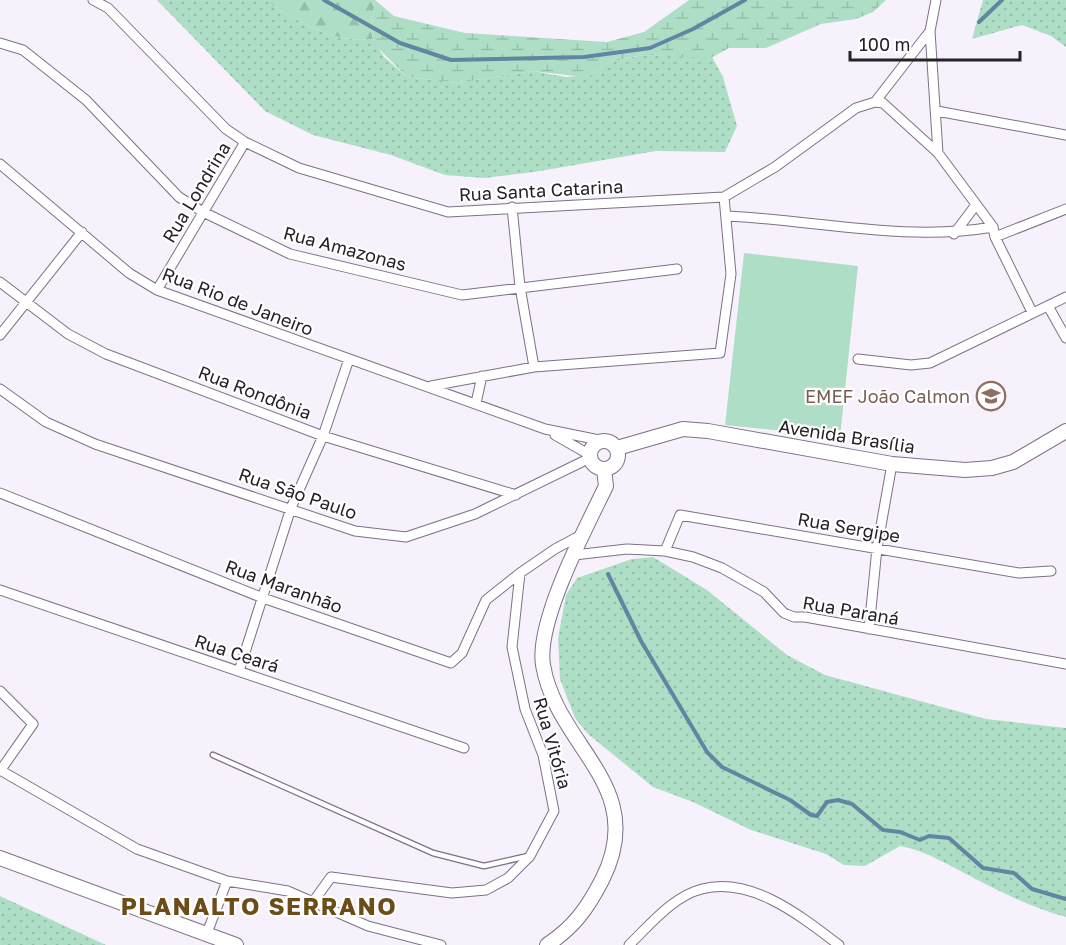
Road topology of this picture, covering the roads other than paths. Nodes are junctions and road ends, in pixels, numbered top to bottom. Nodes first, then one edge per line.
1 (93, 0) edge
2 (936, 0) edge
3 (930, 31) junction
4 (0, 43) edge
5 (875, 102) junction
6 (937, 111) junction
7 (1066, 135) edge
8 (245, 142) junction
9 (938, 153) junction
10 (0, 164) edge
11 (724, 197) junction
12 (975, 206) junction
13 (512, 207) junction
14 (1066, 209) edge
15 (203, 213) junction
16 (727, 216) junction
17 (82, 232) junction
18 (994, 232) junction
19 (954, 234) junction
20 (677, 269) dead end
21 (0, 282) edge
22 (520, 287) junction
23 (157, 290) junction
24 (1066, 297) edge
25 (26, 303) junction
26 (1048, 306) junction
27 (1032, 312) junction
28 (0, 335) edge
29 (1066, 338) edge
30 (858, 359) dead end
31 (349, 360) junction
32 (534, 367) junction
33 (482, 376) junction
34 (430, 386) junction
35 (0, 389) edge
36 (476, 403) junction
37 (545, 429) junction
38 (1066, 431) edge
39 (323, 436) junction
40 (603, 441) junction
41 (617, 448) junction
42 (590, 457) junction
43 (892, 464) junction
44 (604, 469) junction
45 (0, 493) edge
46 (516, 495) junction
47 (291, 508) junction
48 (583, 534) junction
49 (877, 548) junction
50 (665, 551) junction
51 (574, 555) junction
52 (1051, 571) dead end
53 (519, 573) junction
54 (0, 590) edge
55 (263, 598) junction
56 (869, 630) junction
57 (1066, 664) edge
58 (239, 670) junction
59 (0, 691) edge
60 (464, 748) dead end
61 (213, 754) dead end
62 (0, 770) edge
63 (530, 856) junction
64 (0, 858) edge
65 (227, 881) junction
66 (313, 902) junction
67 (207, 933) junction
68 (236, 945) edge
69 (441, 945) edge
70 (547, 945) edge
71 (629, 945) edge
72 (839, 945) edge

1 - 8 street, Rua Santa Catarina
2 - 3 street
3 - 5 street
3 - 6 street
4 - 15 street, Rua Amazonas
5 - 9 street
5 - 11 street
6 - 7 street
6 - 9 street
8 - 13 street, Rua Santa Catarina
8 - 15 street, Rua Londrina
9 - 12 street
10 - 17 street, Rua Rio de Janeiro
11 - 13 street, Rua Santa Catarina
11 - 16 street
12 - 18 street
12 - 19 street
13 - 22 street
14 - 18 street
15 - 22 street, Rua Amazonas
15 - 23 street, Rua Londrina
16 - 19 street
16 - 32 street, Rua Rio de Janeiro
17 - 23 street, Rua Rio de Janeiro
17 - 25 street
18 - 19 street
18 - 27 street
20 - 22 street, Rua Amazonas
21 - 25 street, Rua Rondônia
22 - 32 street
23 - 31 street, Rua Rio de Janeiro
24 - 26 street
25 - 28 street
25 - 39 street, Rua Rondônia
26 - 27 street
26 - 29 street
27 - 30 street
31 - 34 street, Rua Rio de Janeiro
31 - 39 street
32 - 33 street, Rua Rio de Janeiro
33 - 34 street, Rua Rio de Janeiro
33 - 36 street
34 - 36 street, Rua Rio de Janeiro
35 - 47 street, Rua São Paulo
36 - 37 street, Rua Rio de Janeiro
37 - 40 street, Rua Rio de Janeiro
37 - 42 street, Rua Rio de Janeiro
38 - 43 street, Avenida Brasília
39 - 46 street, Rua Rondônia
39 - 47 street
40 - 41 street
40 - 42 street
41 - 43 street, Avenida Brasília
41 - 44 street
42 - 44 street
42 - 46 street, Rua São Paulo
43 - 49 street
44 - 48 street
45 - 55 street, Rua Maranhão
46 - 47 street, Rua São Paulo
47 - 55 street
48 - 51 street
48 - 53 street
49 - 50 street, Rua Sergipe
49 - 52 street, Rua Sergipe
49 - 56 street
50 - 51 street, Rua Paraná
50 - 56 street, Rua Paraná
51 - 70 street
53 - 55 street, Rua Maranhão
53 - 63 street, Rua Vitória
54 - 58 street, Rua Ceará
55 - 58 street
56 - 57 street, Rua Paraná
58 - 60 street, Rua Ceará
59 - 62 street
61 - 63 lane
62 - 65 street
63 - 66 street, Rua Vitória
64 - 67 street
65 - 66 street
65 - 67 street
66 - 69 street
67 - 68 street
71 - 72 street

